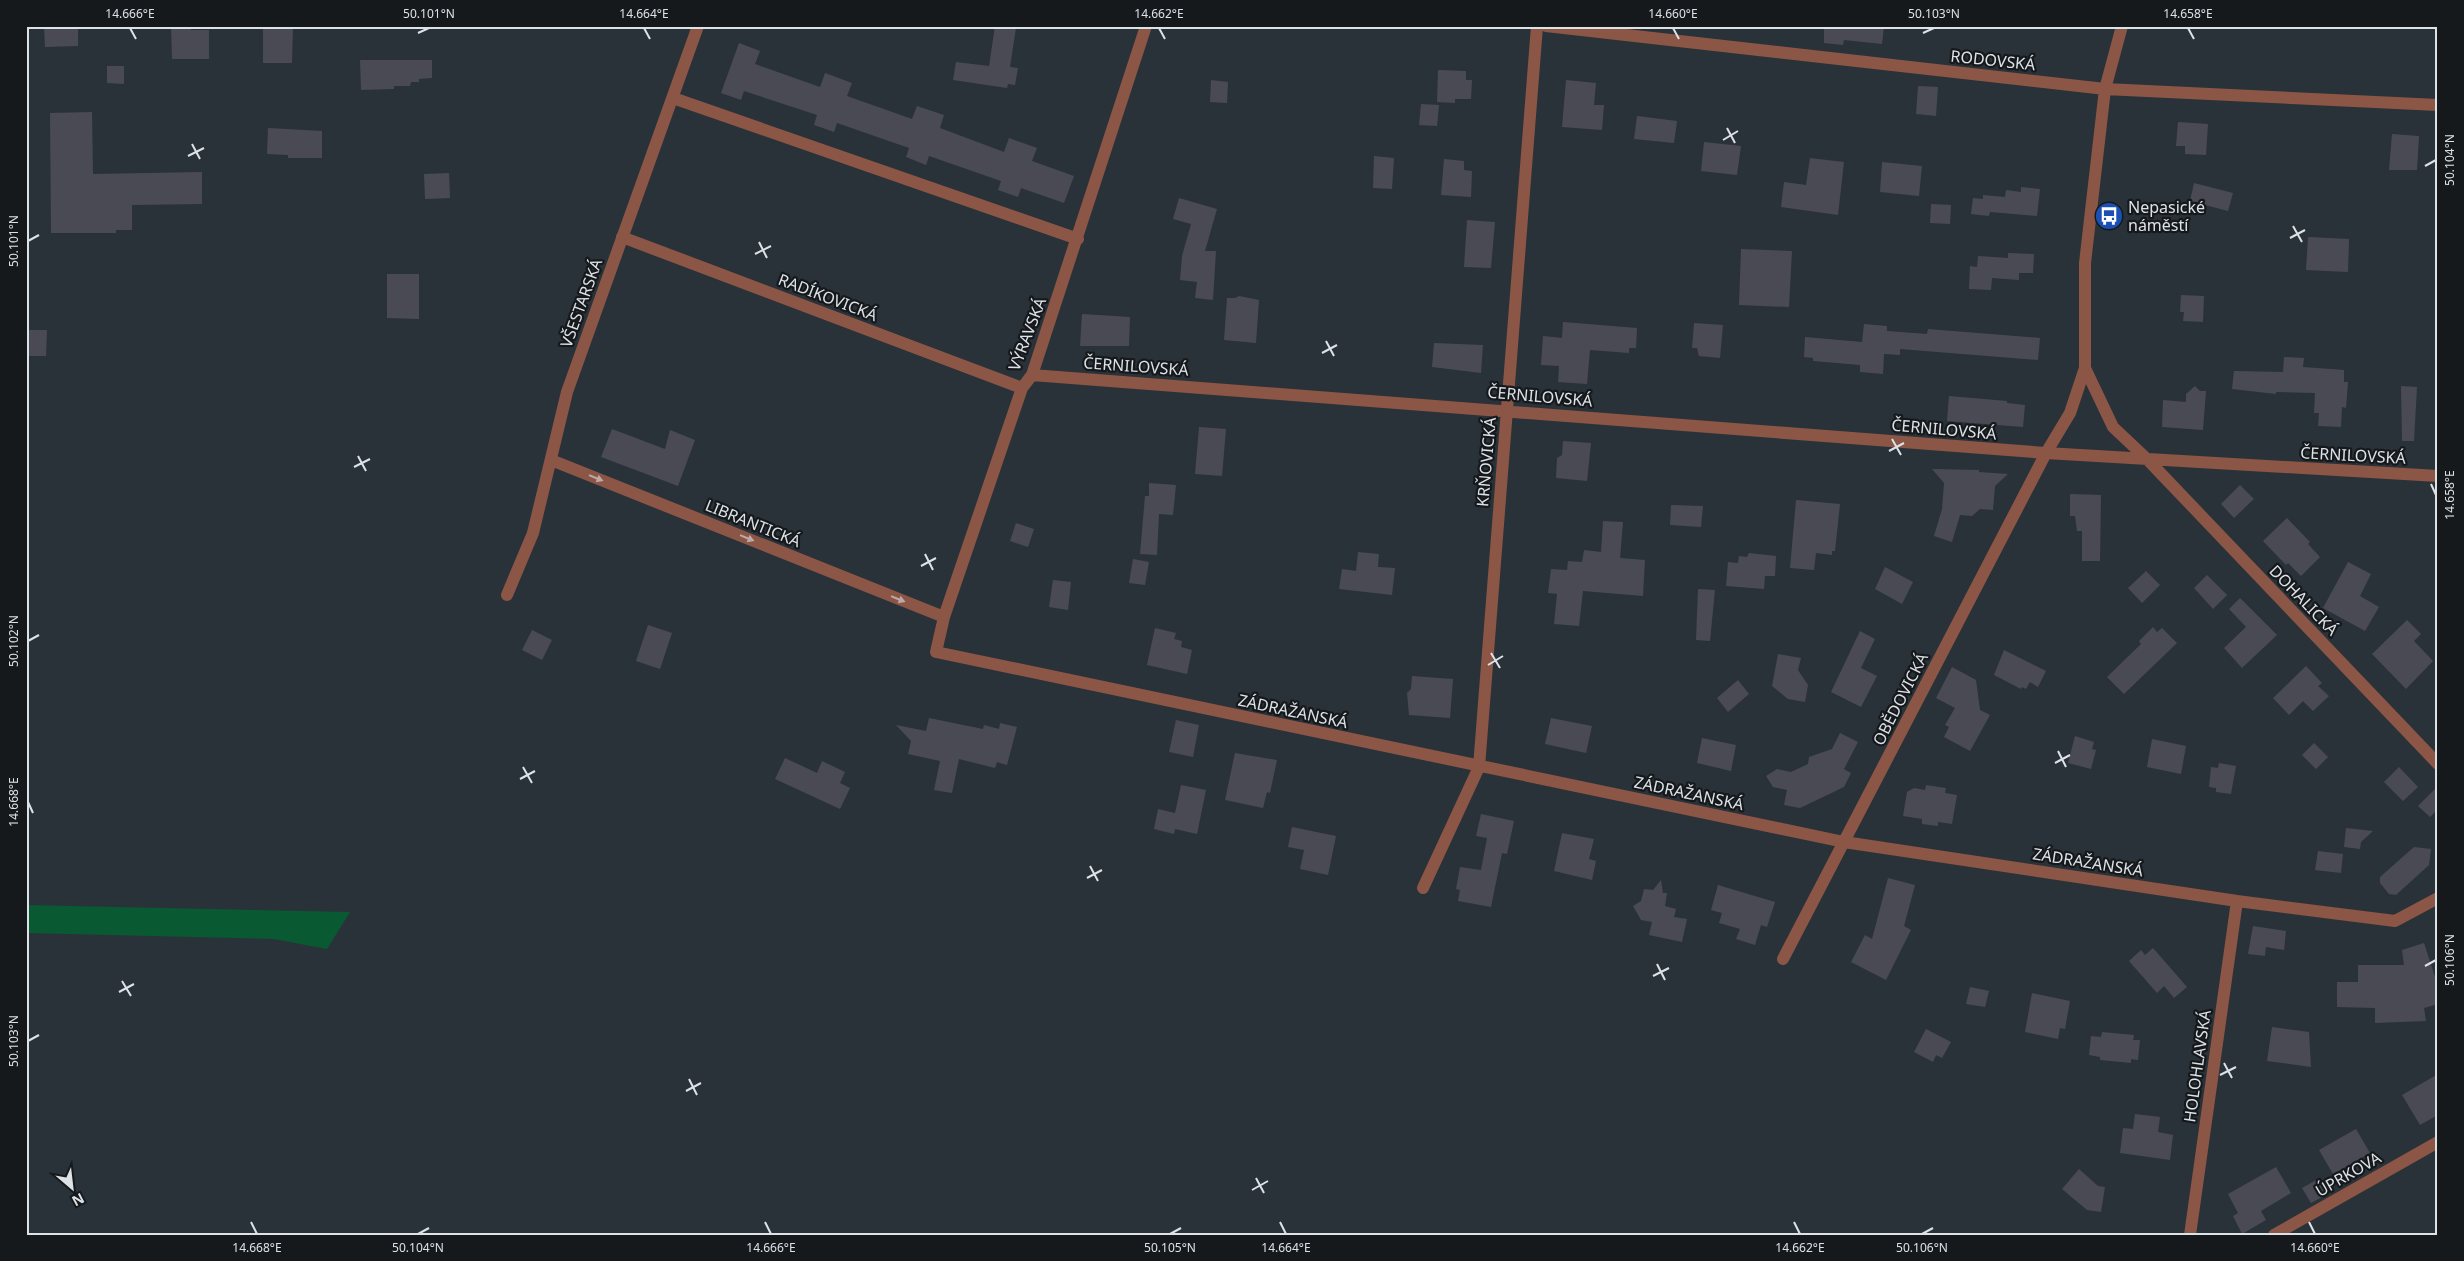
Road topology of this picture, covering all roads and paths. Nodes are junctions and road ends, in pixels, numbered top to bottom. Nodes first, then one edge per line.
1 (698, 26) edge
2 (1146, 26) edge
3 (1537, 26) edge
4 (1546, 26) edge
5 (2122, 26) edge
6 (2105, 89) junction
7 (673, 98) junction
8 (2438, 105) edge
9 (622, 237) junction
10 (1078, 239) junction
11 (2085, 368) junction
12 (1032, 375) junction
13 (1022, 388) junction
14 (1507, 410) junction
15 (2046, 453) junction
16 (2147, 458) junction
17 (551, 460) junction
18 (2438, 476) edge
19 (507, 595) dead end
20 (944, 617) junction
21 (936, 652) joint
22 (2438, 764) edge
23 (1479, 767) junction
24 (1844, 842) junction
25 (1424, 888) dead end
26 (2438, 898) edge
27 (2237, 901) junction
28 (1783, 959) dead end
29 (2438, 1142) edge
30 (2190, 1235) edge
31 (2274, 1235) edge

1 - 7 street, VŠESTARSKÁ
2 - 10 street, VÝRAVSKÁ
3 - 14 street, KRŇOVICKÁ
4 - 6 street, RODOVSKÁ
5 - 6 street
6 - 8 street, RODOVSKÁ
6 - 11 street
7 - 9 street, VŠESTARSKÁ
7 - 10 street
9 - 13 street, RADÍKOVICKÁ
9 - 17 street, VŠESTARSKÁ
10 - 12 street, VÝRAVSKÁ
11 - 15 street
11 - 16 street
12 - 13 street, VÝRAVSKÁ
12 - 14 street, ČERNILOVSKÁ
13 - 20 street, VÝRAVSKÁ
14 - 15 street, ČERNILOVSKÁ
14 - 23 street, KRŇOVICKÁ
15 - 16 street
15 - 24 street, OBĚDOVICKÁ
16 - 18 street, ČERNILOVSKÁ
16 - 22 street, DOHALICKÁ
17 - 19 street, VŠESTARSKÁ
17 -> 20 street, LIBRANTICKÁ
20 - 21 street, VÝRAVSKÁ
21 - 23 street, ZÁDRAŽANSKÁ
23 - 24 street, ZÁDRAŽANSKÁ
23 - 25 street, KRŇOVICKÁ
24 - 27 street, ZÁDRAŽANSKÁ
24 - 28 street, OBĚDOVICKÁ
26 - 27 street, ZÁDRAŽANSKÁ
27 - 30 street, HOLOHLAVSKÁ
29 - 31 street, ÚPRKOVA

